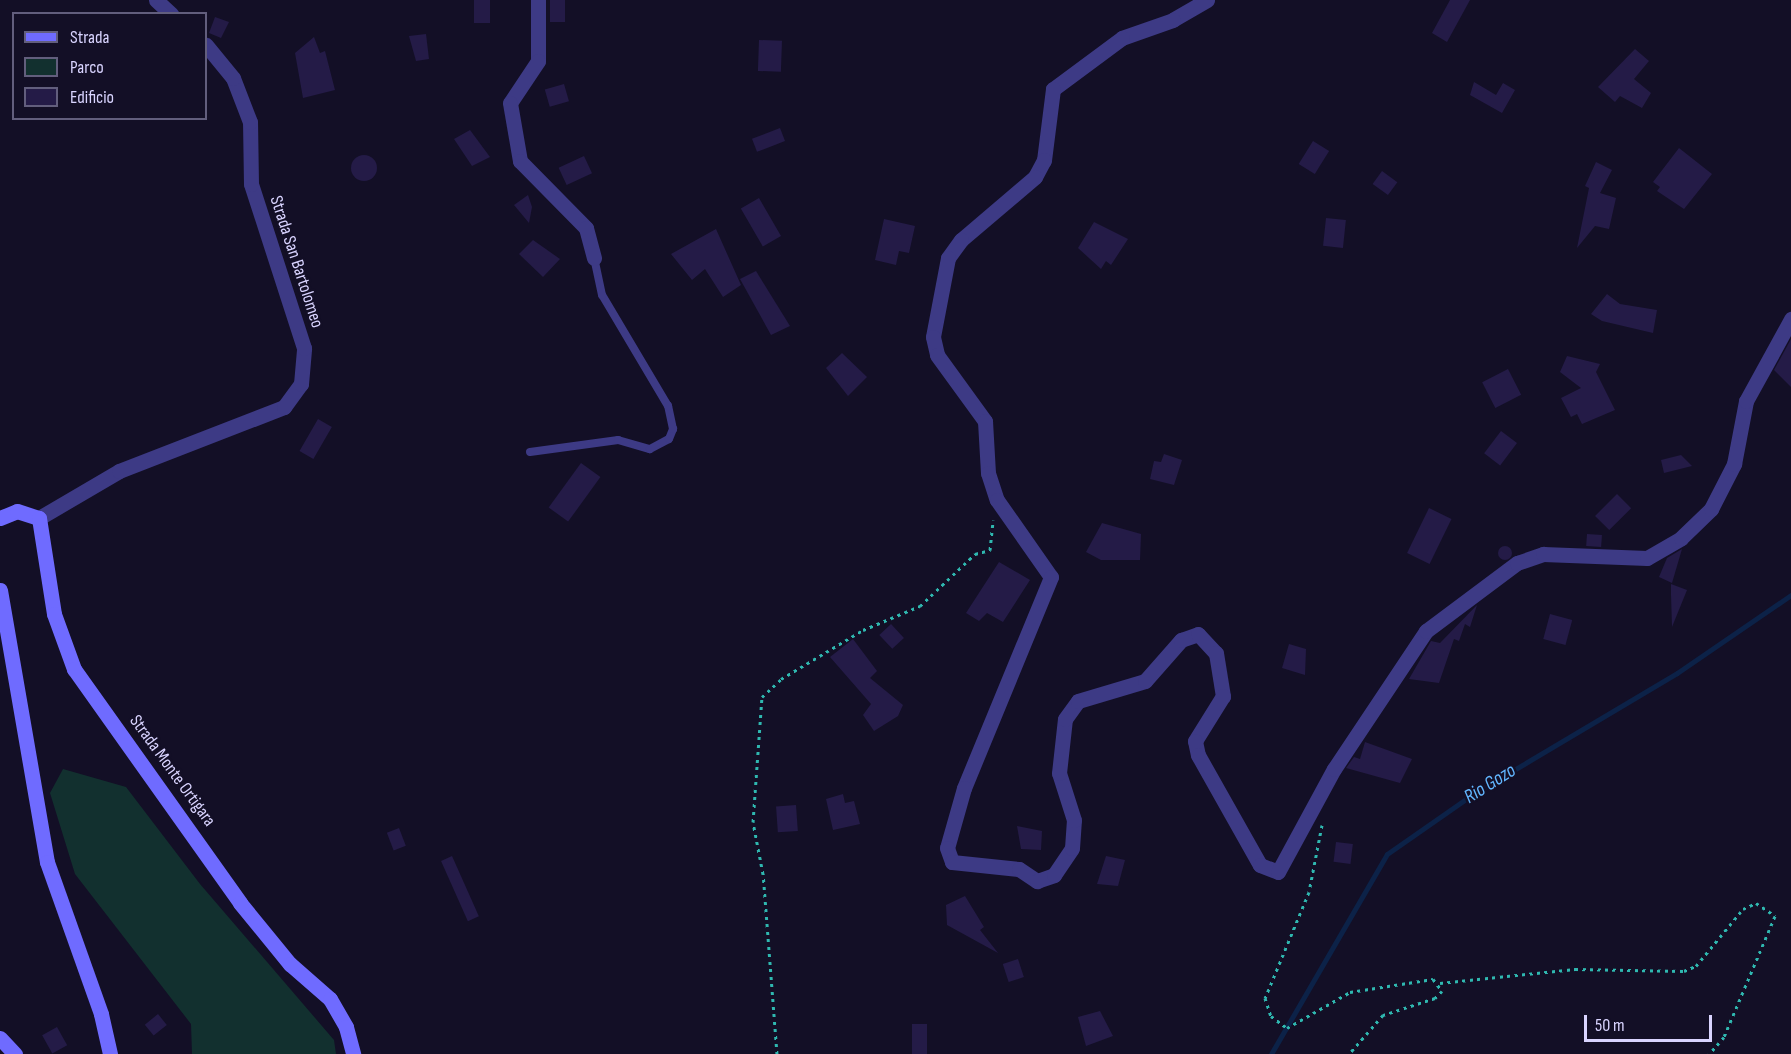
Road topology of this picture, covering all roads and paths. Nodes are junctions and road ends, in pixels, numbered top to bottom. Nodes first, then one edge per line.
1 (156, 0) edge
2 (538, 0) edge
3 (1207, 0) edge
4 (169, 12) edge
5 (207, 46) edge
6 (594, 258) joint
7 (1791, 319) edge
8 (530, 452) dead end
9 (997, 500) junction
10 (0, 518) edge
11 (39, 518) junction
12 (0, 590) edge
13 (1323, 822) dead end
14 (1439, 983) junction
15 (0, 1038) edge
16 (15, 1054) edge
17 (110, 1054) edge
18 (353, 1054) edge
19 (777, 1054) edge
20 (1349, 1054) edge
21 (1709, 1054) edge

1 - 4 street
2 - 6 street
3 - 9 street
5 - 11 street, Strada San Bartolomeo
6 - 8 lane
7 - 9 street
9 - 19 path
10 - 11 main road
11 - 18 main road, Strada Monte Ortigara
12 - 17 main road
13 - 14 path
14 - 20 path
14 - 21 path
15 - 16 main road

